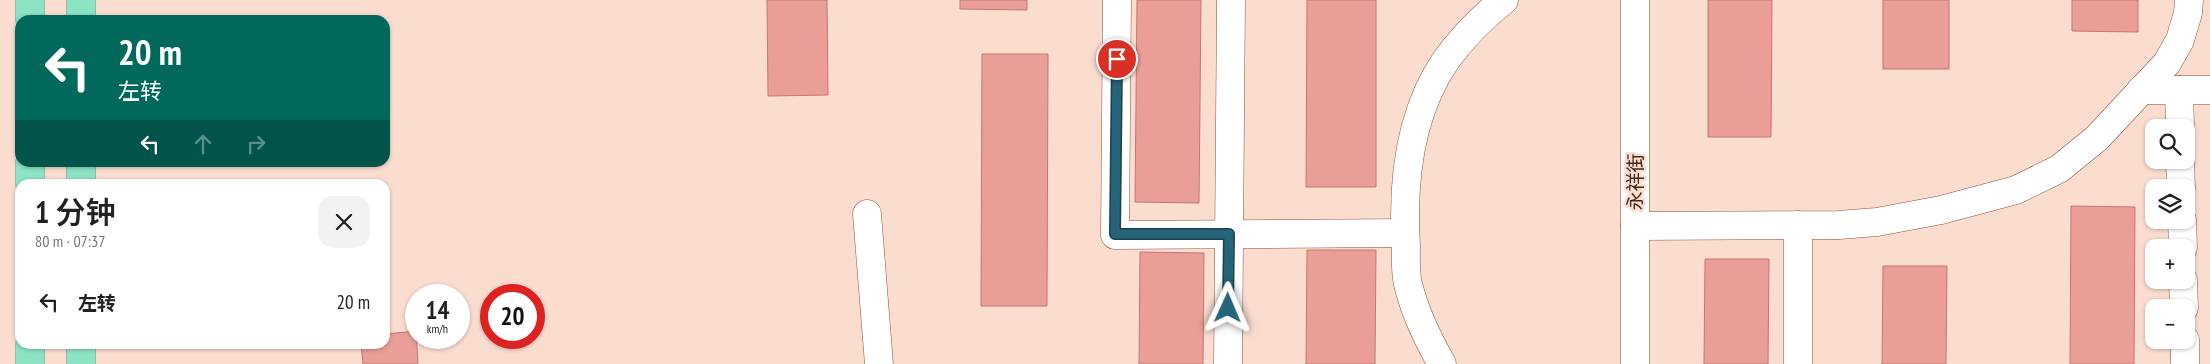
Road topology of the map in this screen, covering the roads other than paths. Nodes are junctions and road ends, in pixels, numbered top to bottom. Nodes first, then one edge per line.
1 (30, 0) edge
2 (81, 0) edge
3 (1118, 0) edge
4 (1231, 0) edge
5 (1504, 0) edge
6 (1635, 0) edge
7 (2188, 0) edge
8 (30, 15) edge
9 (81, 15) edge
10 (2141, 90) junction
11 (2179, 90) junction
12 (2210, 90) edge
13 (2180, 119) edge
14 (868, 214) dead end
15 (1798, 225) junction
16 (1635, 226) junction
17 (1405, 233) junction
18 (1229, 234) junction
19 (30, 349) edge
20 (81, 349) edge
21 (2185, 349) edge
22 (30, 364) edge
23 (81, 364) edge
24 (879, 364) edge
25 (1228, 364) edge
26 (1442, 364) edge
27 (1635, 364) edge
28 (1798, 364) edge
29 (2185, 364) edge

1 - 8 main road
2 - 9 main road
3 - 18 street
4 - 18 street
5 - 17 street
6 - 16 street, 永祥街
7 - 10 street
10 - 11 street
10 - 15 street
11 - 12 street
11 - 13 street
14 - 24 street
15 - 16 street
15 - 28 street
16 - 27 street, 永祥街
17 - 18 street
17 - 26 street
18 - 25 street
19 - 22 main road
20 - 23 main road
21 - 29 street

